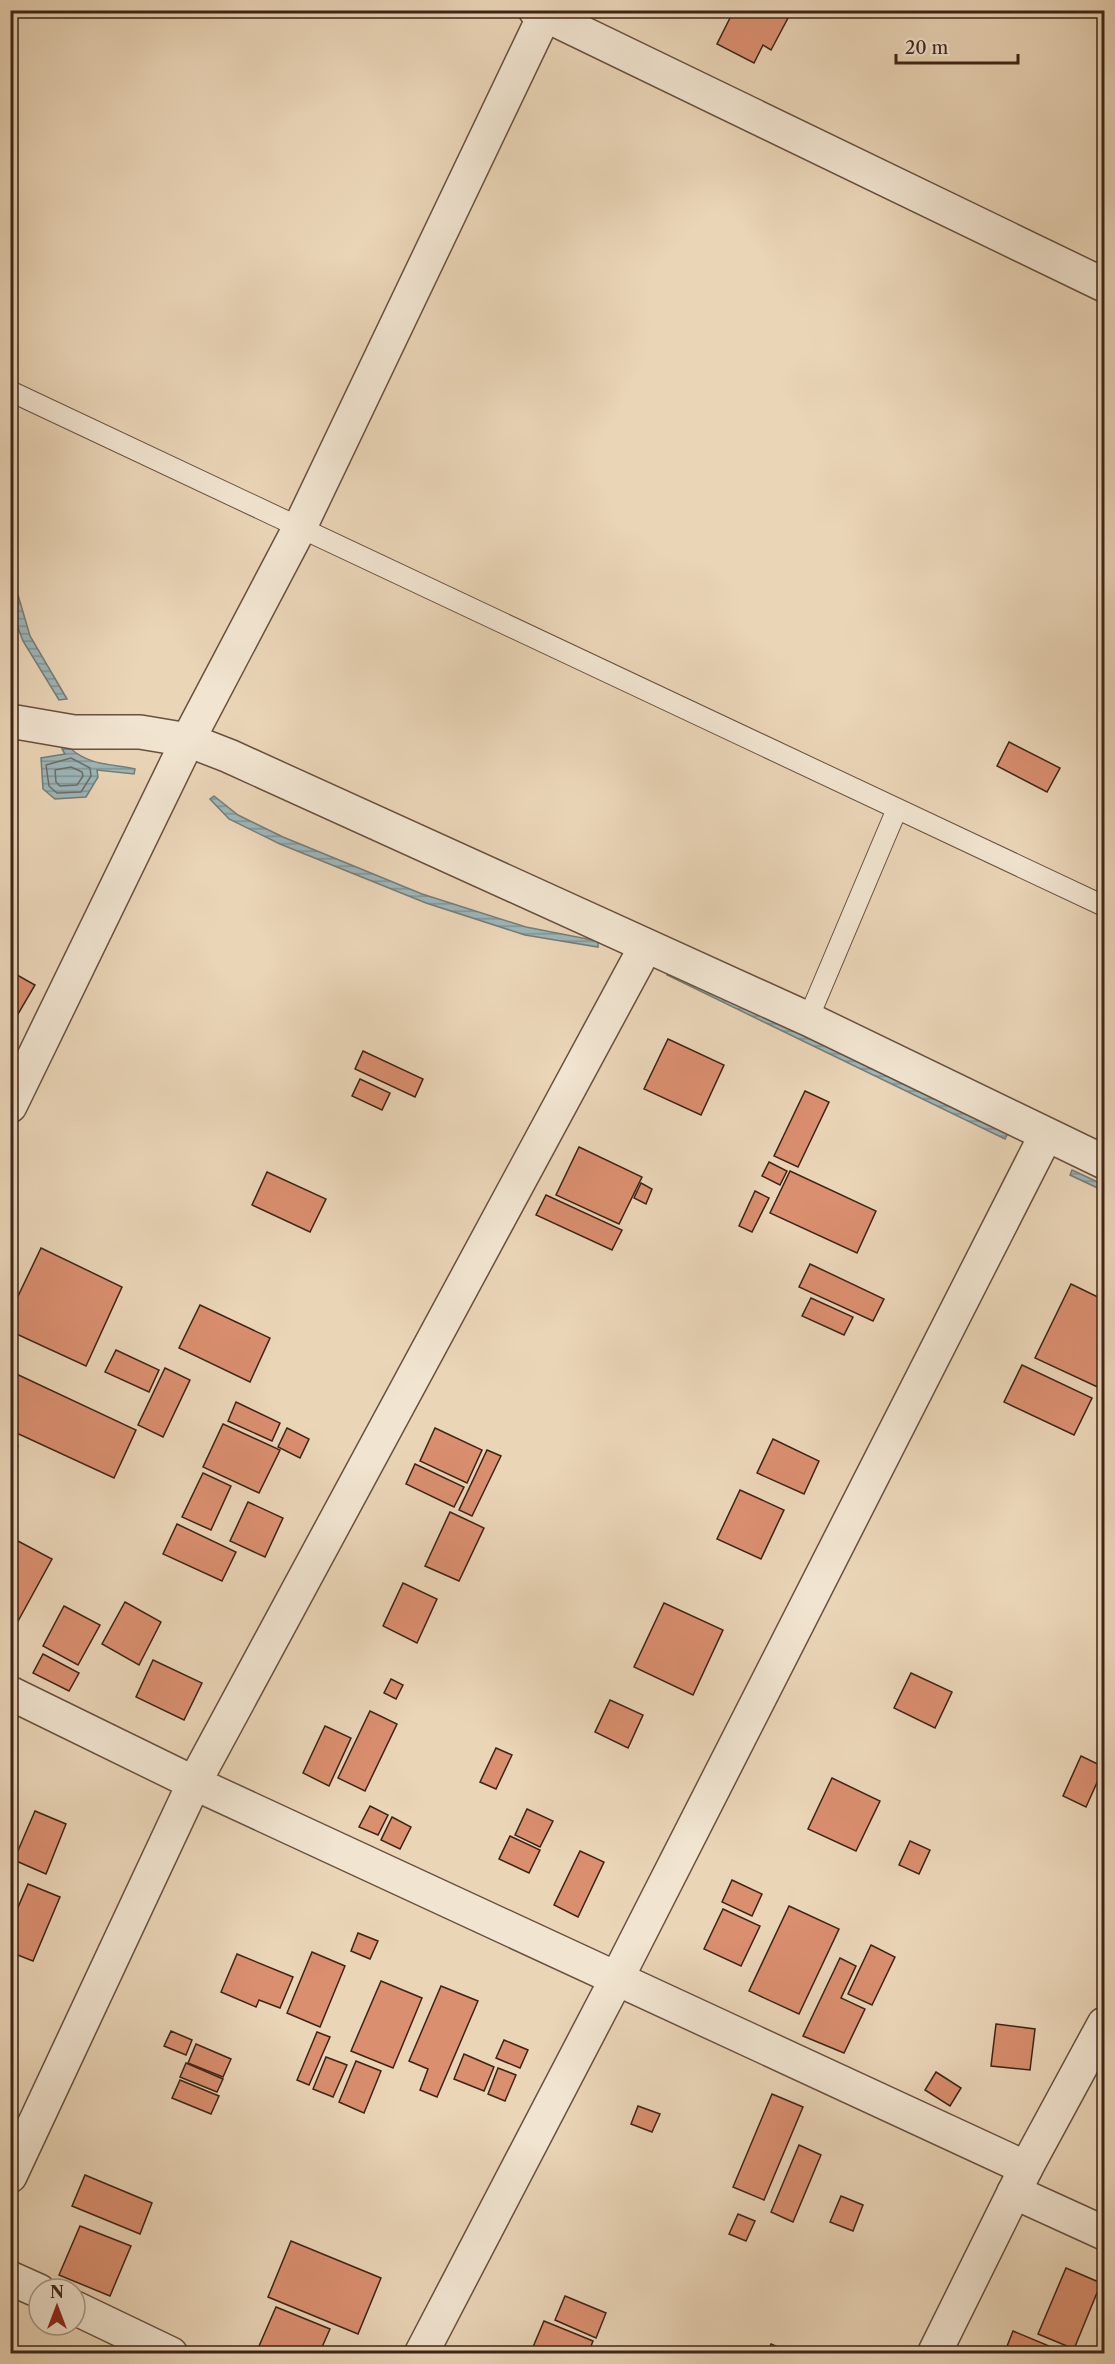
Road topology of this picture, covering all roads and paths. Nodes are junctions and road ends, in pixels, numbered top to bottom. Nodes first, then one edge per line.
1 (540, 12) edge
2 (1104, 285) edge
3 (10, 391) edge
4 (300, 527) junction
5 (10, 721) edge
6 (188, 740) junction
7 (897, 809) junction
8 (1104, 906) edge
9 (646, 946) junction
10 (808, 1019) junction
11 (10, 1106) edge
12 (1046, 1135) junction
13 (1104, 1162) edge
14 (10, 1693) edge
15 (194, 1783) junction
16 (616, 1978) junction
17 (1104, 2024) edge
18 (10, 2176) edge
19 (1020, 2180) junction
20 (1104, 2234) edge
21 (10, 2278) edge
22 (27, 2286) edge
23 (87, 2314) edge
24 (171, 2354) edge
25 (421, 2354) edge
26 (934, 2354) edge

1 - 2 street
1 - 4 street
3 - 4 lane
4 - 6 street
4 - 7 lane
5 - 6 street
6 - 9 street
6 - 11 street
7 - 8 lane
7 - 10 lane
9 - 10 street
9 - 15 street
10 - 12 street
12 - 13 street
12 - 16 street
14 - 15 street
15 - 16 street
15 - 18 street
16 - 19 street
16 - 25 street
17 - 19 street
19 - 20 street
19 - 26 street
21 - 22 street
23 - 24 street

